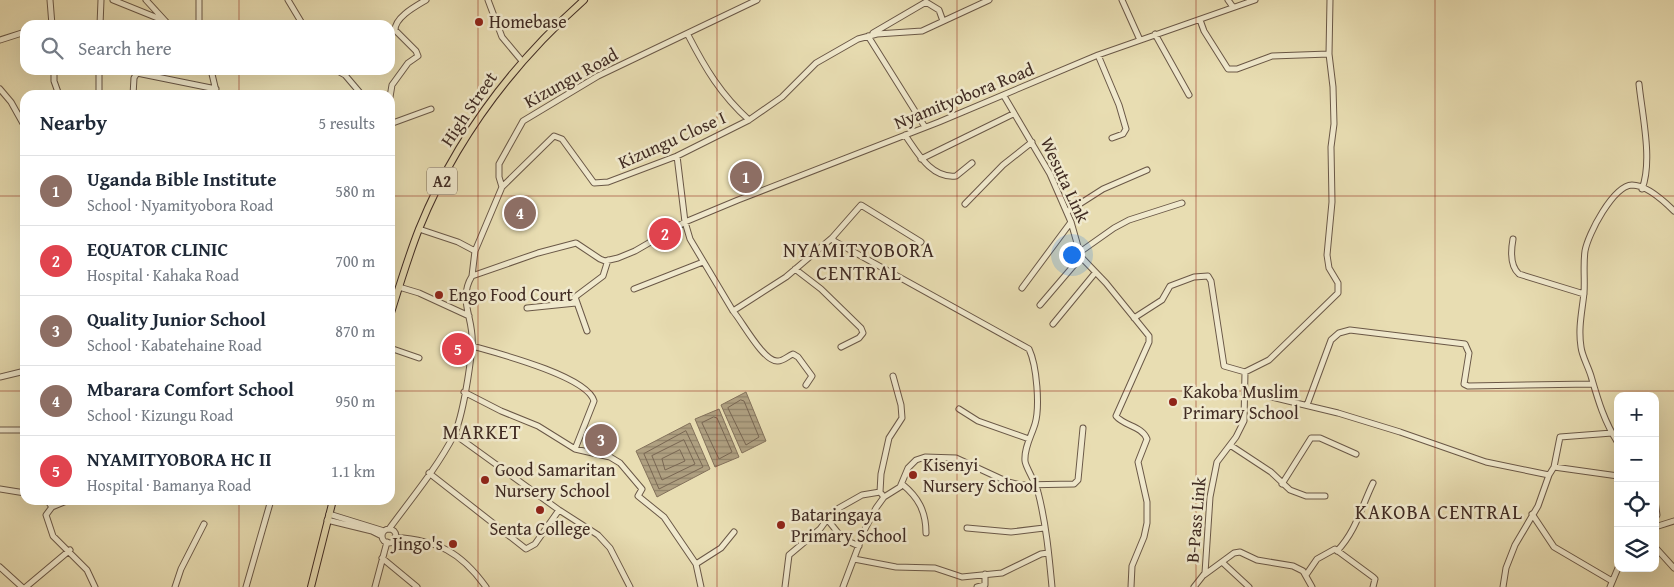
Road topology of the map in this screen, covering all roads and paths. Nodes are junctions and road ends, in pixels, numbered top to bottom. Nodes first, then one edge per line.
1 (50, 0) edge
2 (101, 0) edge
3 (113, 0) edge
4 (146, 0) edge
5 (199, 0) edge
6 (288, 0) edge
7 (426, 0) edge
8 (488, 0) edge
9 (584, 0) edge
10 (757, 0) edge
11 (989, 0) edge
12 (1122, 0) edge
13 (1228, 0) edge
14 (1255, 0) edge
15 (1330, 0) edge
16 (1233, 7) junction
17 (52, 20) edge
18 (100, 20) edge
19 (160, 20) edge
20 (164, 20) edge
21 (199, 20) edge
22 (300, 20) edge
23 (1200, 20) junction
24 (943, 21) junction
25 (395, 26) edge
26 (395, 30) edge
27 (20, 34) edge
28 (1155, 34) junction
29 (688, 35) junction
30 (868, 36) junction
31 (0, 40) edge
32 (1140, 40) junction
33 (1329, 54) junction
34 (1098, 55) junction
35 (522, 61) junction
36 (54, 75) edge
37 (99, 75) edge
38 (136, 75) edge
39 (145, 75) edge
40 (212, 75) edge
41 (345, 75) edge
42 (1639, 84) dead end
43 (0, 89) edge
44 (57, 90) edge
45 (98, 90) edge
46 (133, 90) edge
47 (209, 90) edge
48 (216, 90) edge
49 (358, 90) edge
50 (391, 90) edge
51 (1190, 95) dead end
52 (1004, 96) junction
53 (431, 109) dead end
54 (1014, 114) junction
55 (20, 117) edge
56 (749, 120) junction
57 (395, 122) edge
58 (924, 127) junction
59 (905, 135) junction
60 (1112, 138) dead end
61 (1032, 142) junction
62 (677, 156) junction
63 (922, 159) junction
64 (972, 163) dead end
65 (1147, 170) dead end
66 (502, 187) junction
67 (1642, 189) junction
68 (1182, 202) dead end
69 (965, 204) dead end
70 (1674, 210) edge
71 (1067, 212) junction
72 (685, 222) junction
73 (1071, 222) junction
74 (419, 229) junction
75 (832, 238) junction
76 (1513, 239) dead end
77 (921, 242) dead end
78 (475, 251) junction
79 (1081, 254) junction
80 (608, 260) junction
81 (703, 262) junction
82 (795, 269) junction
83 (1095, 273) junction
84 (472, 276) junction
85 (399, 287) junction
86 (1022, 288) dead end
87 (634, 289) dead end
88 (1584, 294) junction
89 (395, 300) edge
90 (576, 303) junction
91 (1040, 305) dead end
92 (527, 308) dead end
93 (733, 311) junction
94 (469, 316) junction
95 (1134, 318) junction
96 (1052, 324) dead end
97 (587, 331) dead end
98 (472, 346) junction
99 (841, 347) dead end
100 (395, 350) edge
101 (419, 358) dead end
102 (0, 370) edge
103 (20, 372) edge
104 (1245, 372) junction
105 (893, 376) dead end
106 (1, 377) edge
107 (1593, 384) junction
108 (806, 385) dead end
109 (464, 392) junction
110 (1246, 392) junction
111 (1307, 405) junction
112 (959, 409) dead end
113 (1083, 428) dead end
114 (0, 430) edge
115 (20, 430) edge
116 (1612, 433) junction
117 (454, 434) junction
118 (1614, 437) edge
119 (1029, 439) junction
120 (1230, 445) junction
121 (575, 449) junction
122 (1356, 454) dead end
123 (1554, 467) junction
124 (429, 473) junction
125 (1614, 475) edge
126 (1549, 476) junction
127 (1373, 483) dead end
128 (902, 484) junction
129 (1036, 484) junction
130 (1282, 484) junction
131 (0, 489) edge
132 (20, 492) edge
133 (880, 492) junction
134 (1325, 496) dead end
135 (884, 497) junction
136 (57, 505) edge
137 (270, 505) edge
138 (332, 505) edge
139 (52, 507) joint
140 (559, 510) junction
141 (1532, 514) junction
142 (328, 517) junction
143 (828, 519) junction
144 (1674, 521) edge
145 (204, 524) dead end
146 (1659, 526) edge
147 (967, 528) dead end
148 (1044, 528) junction
149 (385, 532) junction
150 (734, 532) dead end
151 (926, 533) dead end
152 (395, 537) junction
153 (387, 542) junction
154 (860, 546) junction
155 (70, 550) junction
156 (1337, 551) junction
157 (1659, 551) edge
158 (1048, 553) junction
159 (382, 558) junction
160 (854, 559) junction
161 (1222, 562) junction
162 (696, 564) junction
163 (0, 567) edge
164 (1674, 568) edge
165 (1616, 572) edge
166 (985, 574) junction
167 (1306, 575) junction
168 (1204, 576) junction
169 (1611, 584) edge
170 (22, 587) edge
171 (26, 587) edge
172 (95, 587) edge
173 (175, 587) edge
174 (246, 587) edge
175 (311, 587) edge
176 (375, 587) edge
177 (417, 587) edge
178 (486, 587) edge
179 (630, 587) edge
180 (701, 587) edge
181 (784, 587) edge
182 (843, 587) edge
183 (977, 587) edge
184 (1052, 587) edge
185 (1131, 587) edge
186 (1194, 587) edge
187 (1249, 587) edge
188 (1312, 587) edge
189 (1373, 587) edge
190 (1503, 587) edge

1 - 17 street
2 - 18 street
3 - 19 street
4 - 20 street
5 - 21 street
6 - 22 street
7 - 25 street
8 - 35 street
9 - 35 main road, A2
10 - 29 street, Kizungu Road
11 - 24 street
12 - 32 street
13 - 16 street
14 - 16 street, Nyamityobora Road
15 - 33 street
16 - 23 street, Nyamityobora Road
23 - 28 street, Nyamityobora Road
23 - 33 street
24 - 30 street
24 - 30 street
26 - 50 street
27 - 31 street
28 - 32 street, Nyamityobora Road
28 - 51 street
29 - 56 street
29 - 66 street, Kizungu Road
30 - 56 street, Kizungu Close I
30 - 58 street
32 - 34 street, Nyamityobora Road
33 - 104 street
34 - 52 street, Nyamityobora Road
34 - 60 street
35 - 74 main road, High Street / A2
36 - 44 street
37 - 45 street
38 - 46 street
39 - 47 street
40 - 48 street
41 - 49 street
42 - 67 street
43 - 55 street
52 - 54 street, Wesuta Link
52 - 58 street, Nyamityobora Road
53 - 57 street
54 - 61 street, Wesuta Link
54 - 63 street
56 - 62 street, Kizungu Close I
58 - 59 street, Nyamityobora Road
59 - 63 street
59 - 72 street, Nyamityobora Road
61 - 69 street
61 - 71 street, Wesuta Link
62 - 66 street, Kizungu Close I
62 - 72 street
63 - 64 street
65 - 71 street
66 - 78 street, Kizungu Road
67 - 70 street
67 - 88 street
68 - 79 street
71 - 73 street, Wesuta Link
72 - 80 street, Nyamityobora Road
72 - 81 street
73 - 79 street, Wesuta Link
73 - 86 street
74 - 78 street
74 - 85 main road, High Street / A2
75 - 77 street
75 - 82 street
75 - 119 street
76 - 88 street
78 - 84 street, Kizungu Road
79 - 83 street, Wesuta Link
79 - 91 street
80 - 84 street
80 - 90 street
81 - 87 street
81 - 93 street
82 - 93 street
82 - 99 street
83 - 95 street, Wesuta Link
83 - 96 street
84 - 94 street, Kizungu Road
85 - 89 main road, High Street / A2
85 - 94 street
88 - 107 street
90 - 92 street
90 - 97 street
93 - 108 street
94 - 98 street, Kizungu Road
95 - 104 street
95 - 185 street, Wesuta Link
98 - 109 street, Kizungu Road
98 - 121 street
100 - 101 street
102 - 106 street
103 - 106 street
104 - 110 street, B-Pass Link
105 - 133 street
107 - 111 street
107 - 116 street
109 - 117 street, Kizungu Road
109 - 121 street
110 - 111 street
110 - 120 street, B-Pass Link
111 - 126 street
112 - 119 street
113 - 129 street
114 - 115 street
116 - 118 street
116 - 123 street
117 - 124 street, Kizungu Road
117 - 140 street
119 - 129 street
120 - 130 street
120 - 168 street, B-Pass Link
121 - 162 street
122 - 130 street
123 - 125 street
123 - 126 street
124 - 140 street
124 - 149 street, Kizungu Road
126 - 141 street
127 - 156 street
128 - 129 street
128 - 135 street
128 - 151 street
129 - 148 street
130 - 134 street
131 - 132 street
133 - 135 street
133 - 143 street
135 - 154 street
136 - 139 street
137 - 174 street
138 - 142 main road
139 - 155 street
140 - 179 street
141 - 169 street
141 - 190 street
142 - 149 street
142 - 175 main road
143 - 154 street
143 - 181 street
144 - 146 street
145 - 173 street
147 - 148 street
148 - 158 street
149 - 152 street
149 - 153 street
150 - 162 street
152 - 153 street
152 - 178 street
153 - 159 street
154 - 160 street
155 - 171 street
155 - 172 street
156 - 167 street
156 - 189 street
157 - 164 street
158 - 166 street
158 - 184 street
159 - 176 street
159 - 177 street
160 - 166 street
160 - 182 street
161 - 167 street
161 - 168 street
161 - 187 street
162 - 180 street
163 - 170 street
165 - 169 street
166 - 183 street
167 - 188 street
168 - 186 street, B-Pass Link

